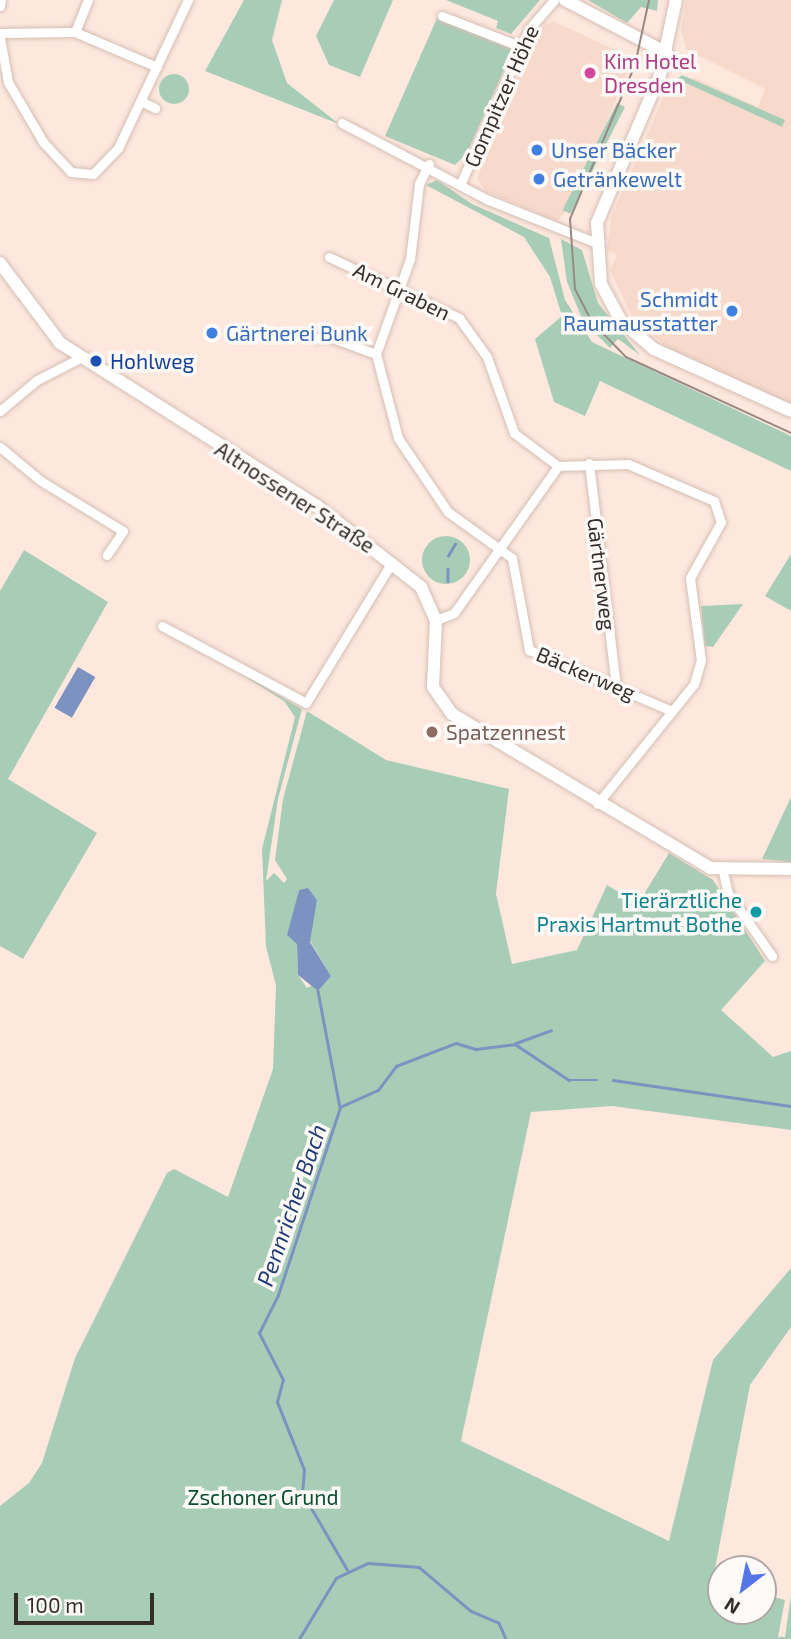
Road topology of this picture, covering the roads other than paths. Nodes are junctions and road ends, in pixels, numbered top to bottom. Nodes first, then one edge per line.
1 (1, 0) edge
2 (88, 0) edge
3 (188, 0) edge
4 (554, 0) edge
5 (565, 0) edge
6 (676, 0) edge
7 (0, 6) edge
8 (442, 16) dead end
9 (75, 32) junction
10 (0, 36) edge
11 (522, 47) junction
12 (667, 53) junction
13 (157, 67) junction
14 (141, 101) junction
15 (155, 108) dead end
16 (342, 123) dead end
17 (429, 164) junction
18 (460, 185) junction
19 (594, 242) junction
20 (329, 257) dead end
21 (0, 263) edge
22 (399, 287) junction
23 (316, 338) dead end
24 (376, 354) junction
25 (82, 357) junction
26 (0, 411) edge
27 (791, 411) edge
28 (0, 447) edge
29 (589, 463) junction
30 (558, 466) junction
31 (495, 547) junction
32 (107, 555) dead end
33 (392, 562) junction
34 (436, 620) junction
35 (162, 626) dead end
36 (616, 685) junction
37 (670, 710) junction
38 (597, 803) junction
39 (791, 869) edge
40 (723, 872) junction
41 (772, 956) dead end

1 - 7 street
2 - 9 street
3 - 13 street
4 - 11 street, Gompitzer Höhe
5 - 12 street
6 - 12 street
8 - 11 street
9 - 10 street
9 - 13 street
10 - 14 street
11 - 18 street, Gompitzer Höhe
12 - 19 street
13 - 14 street
14 - 15 street
16 - 17 street
17 - 18 street
17 - 22 street
18 - 19 street, Gompitzer Höhe
19 - 27 street
20 - 22 street, Am Graben
21 - 25 street, Altnossener Straße
22 - 24 street
22 - 30 street, Am Graben
23 - 24 street
24 - 31 street
25 - 26 street
25 - 33 street, Altnossener Straße
28 - 32 street
29 - 30 street
29 - 36 street, Gärtnerweg
29 - 37 street
30 - 31 street
31 - 34 street
31 - 36 street, Bäckerweg
33 - 34 street, Altnossener Straße
33 - 35 street
34 - 38 street, Altnossener Straße
36 - 37 street, Bäckerweg
37 - 38 street
38 - 40 street, Altnossener Straße
39 - 40 street
40 - 41 street

